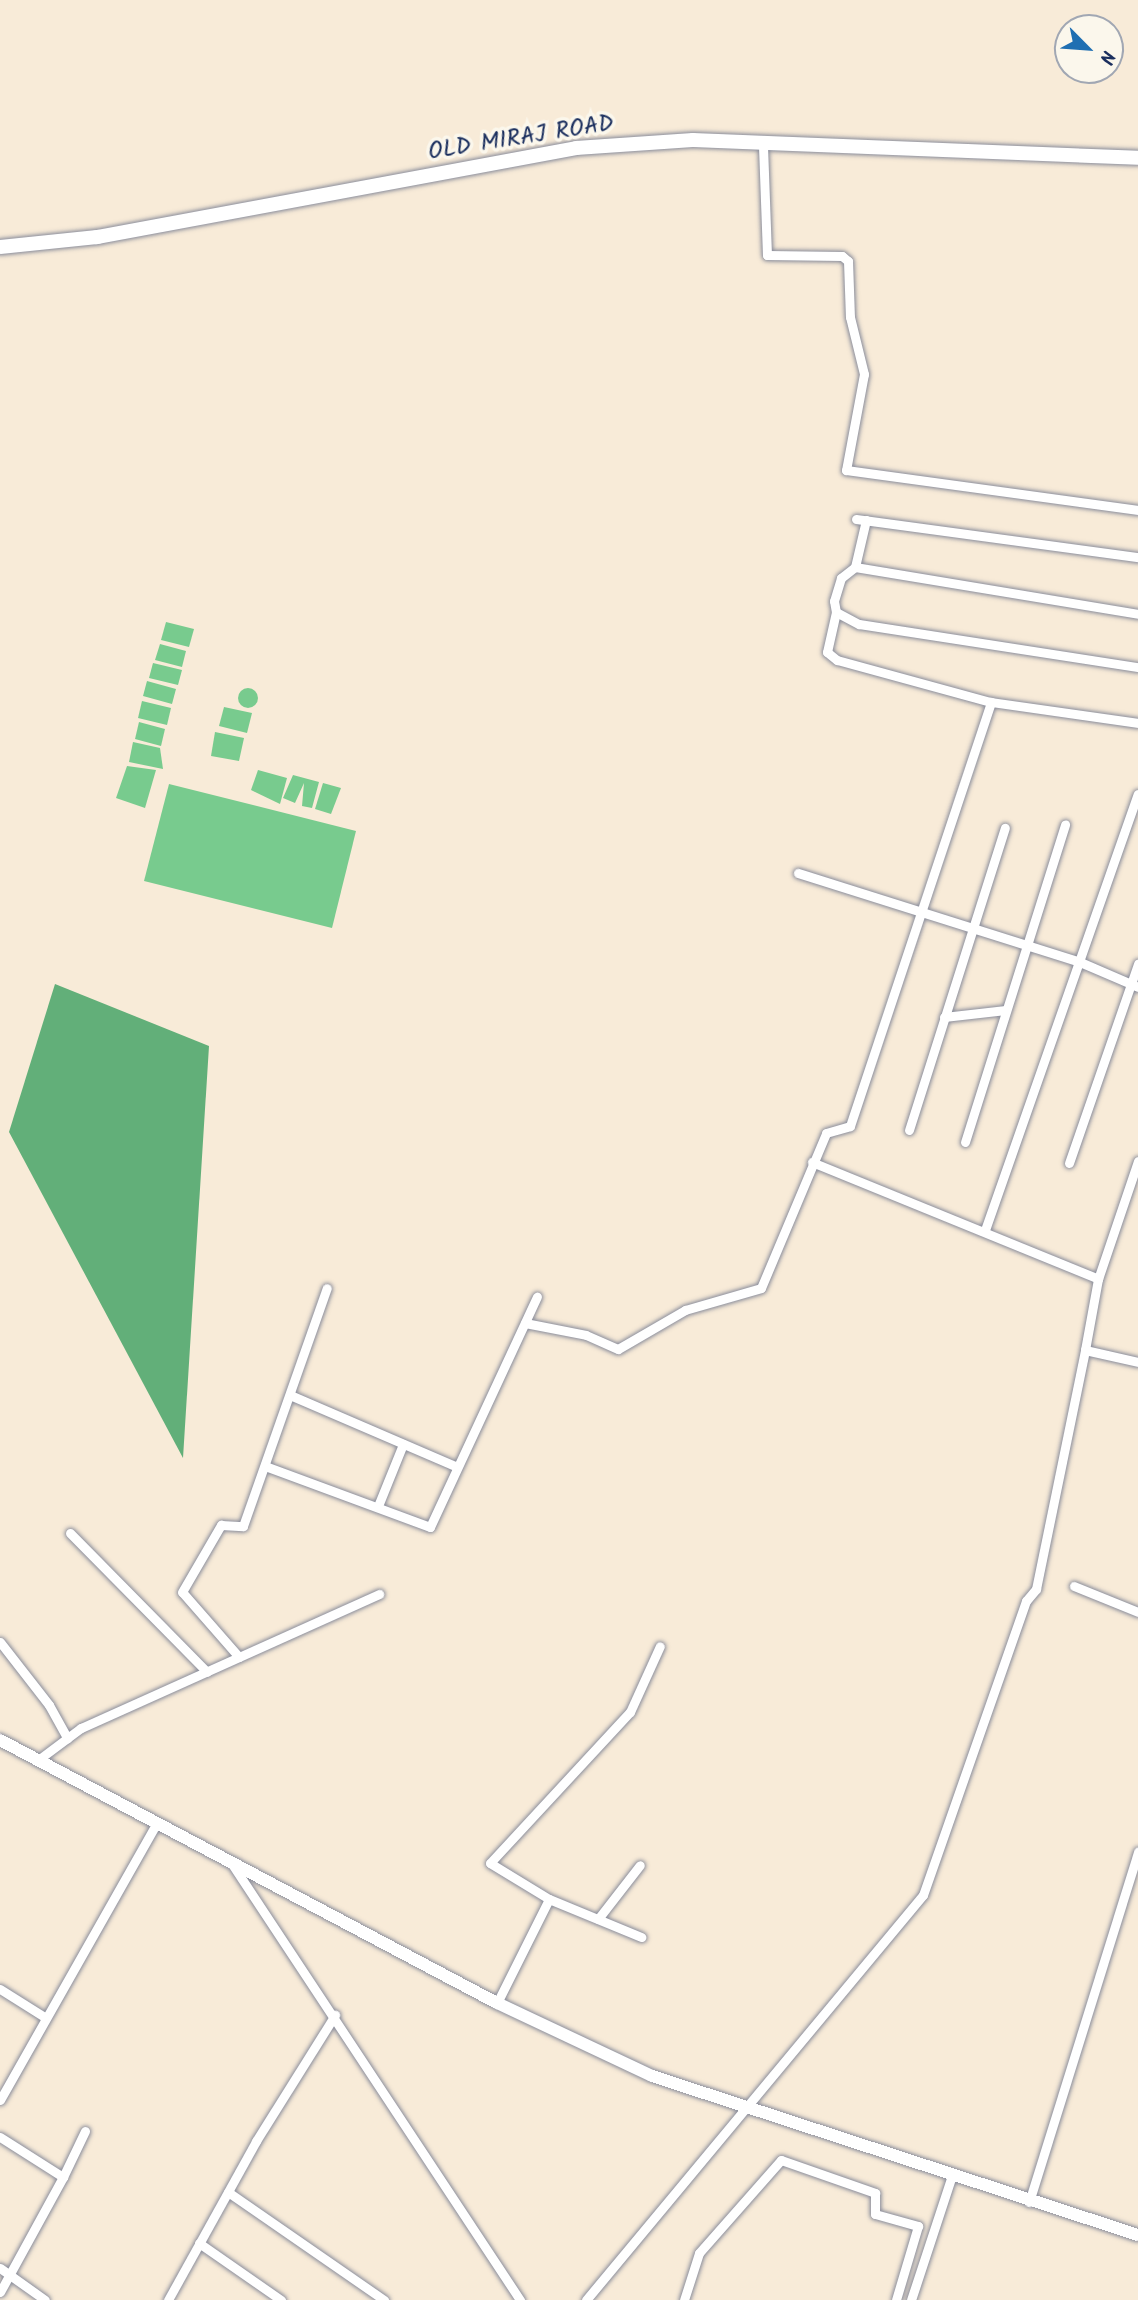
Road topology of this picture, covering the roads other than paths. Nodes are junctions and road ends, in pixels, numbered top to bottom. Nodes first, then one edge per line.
1 (763, 146) junction
2 (1138, 158) edge
3 (0, 247) edge
4 (1138, 510) edge
5 (1138, 556) edge
6 (855, 567) junction
7 (836, 612) junction
8 (1138, 614) edge
9 (1138, 667) edge
10 (991, 702) junction
11 (1138, 723) edge
12 (1138, 793) edge
13 (1065, 824) dead end
14 (1005, 828) dead end
15 (798, 873) dead end
16 (921, 912) junction
17 (973, 928) junction
18 (1027, 945) junction
19 (1080, 962) junction
20 (1138, 964) edge
21 (1135, 985) edge
22 (1006, 1010) junction
23 (944, 1017) junction
24 (909, 1130) dead end
25 (965, 1142) dead end
26 (1138, 1161) edge
27 (812, 1162) junction
28 (1069, 1163) dead end
29 (985, 1230) junction
30 (1098, 1279) junction
31 (327, 1288) dead end
32 (537, 1297) dead end
33 (525, 1323) junction
34 (1085, 1350) junction
35 (1138, 1362) edge
36 (290, 1395) junction
37 (403, 1444) junction
38 (265, 1466) junction
39 (455, 1466) junction
40 (378, 1506) junction
41 (70, 1533) dead end
42 (1074, 1586) dead end
43 (379, 1594) dead end
44 (1138, 1612) edge
45 (0, 1642) edge
46 (660, 1646) dead end
47 (239, 1657) junction
48 (207, 1672) junction
49 (67, 1738) junction
50 (0, 1740) edge
51 (38, 1760) junction
52 (157, 1823) junction
53 (1138, 1852) edge
54 (230, 1862) junction
55 (640, 1865) dead end
56 (550, 1899) junction
57 (598, 1919) junction
58 (641, 1937) dead end
59 (0, 1989) edge
60 (496, 2003) junction
61 (335, 2015) junction
62 (46, 2018) junction
63 (0, 2100) edge
64 (742, 2108) junction
65 (85, 2131) dead end
66 (0, 2137) edge
67 (63, 2176) junction
68 (951, 2178) junction
69 (228, 2192) junction
70 (1029, 2202) junction
71 (1138, 2235) edge
72 (199, 2243) junction
73 (0, 2268) edge
74 (10, 2275) junction
75 (0, 2292) edge
76 (45, 2300) edge
77 (167, 2300) edge
78 (281, 2300) edge
79 (384, 2300) edge
80 (520, 2300) edge
81 (586, 2300) edge
82 (684, 2300) edge
83 (896, 2300) edge
84 (911, 2300) edge

1 - 2 main road, OLD MIRAJ ROAD
1 - 3 main road, OLD MIRAJ ROAD
1 - 4 street
5 - 6 street
6 - 7 street
6 - 8 street
7 - 9 street
7 - 10 street
10 - 11 street
10 - 16 street
12 - 19 street
13 - 18 street
14 - 17 street
15 - 16 street
16 - 17 street
16 - 27 street
17 - 18 street
17 - 23 street
18 - 19 street
18 - 22 street
19 - 21 street
19 - 29 street
20 - 21 street
21 - 28 street
22 - 23 street
22 - 25 street
23 - 24 street
26 - 30 street
27 - 29 street
27 - 33 street
29 - 30 street
30 - 34 street
31 - 36 street
32 - 33 street
33 - 39 street
34 - 35 street
34 - 64 street
36 - 37 street
36 - 38 street
37 - 39 street
37 - 40 street
38 - 40 street
38 - 47 street
39 - 40 street
41 - 48 street
42 - 44 street
43 - 47 street
45 - 49 street
46 - 56 street
47 - 48 street
48 - 49 street
49 - 51 street
50 - 51 main road
51 - 52 main road
52 - 54 main road
52 - 62 street
53 - 70 street
54 - 60 main road
54 - 61 street
55 - 57 street
56 - 57 street
56 - 60 street
57 - 58 street
59 - 62 street
60 - 64 main road
61 - 69 street
61 - 80 street
62 - 63 street
64 - 68 main road
64 - 81 street
65 - 67 street
66 - 67 street
67 - 74 street
68 - 70 main road
68 - 84 street
69 - 72 street
69 - 79 street
70 - 71 main road
72 - 77 street
72 - 78 street
73 - 74 street
74 - 75 street
74 - 76 street
82 - 83 street

